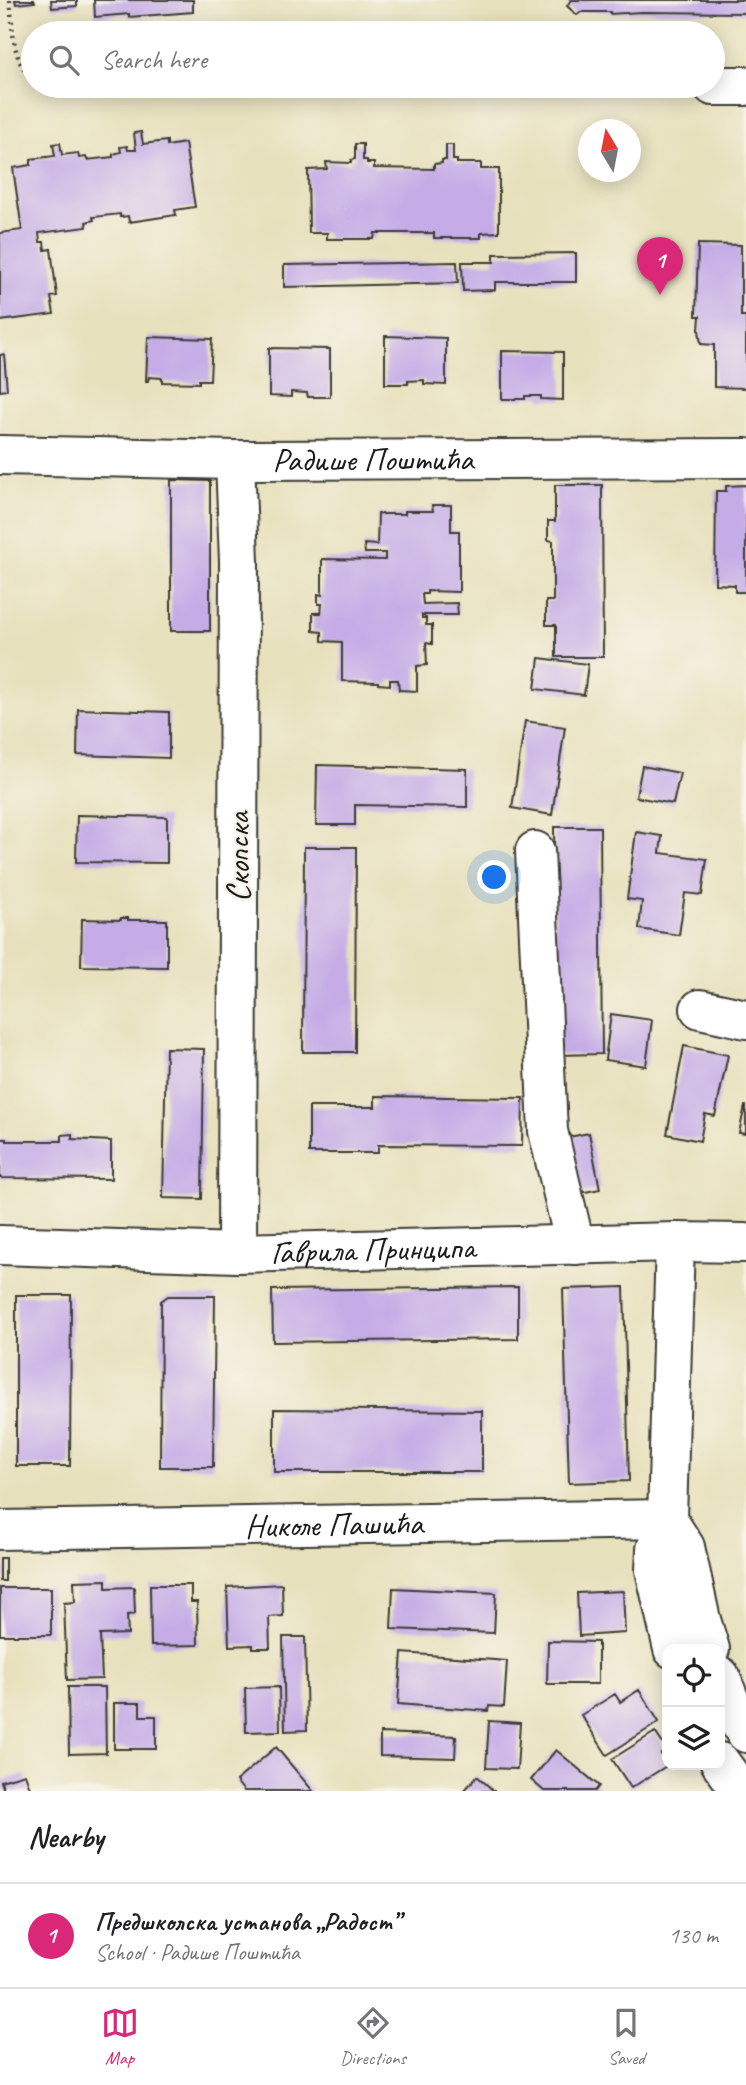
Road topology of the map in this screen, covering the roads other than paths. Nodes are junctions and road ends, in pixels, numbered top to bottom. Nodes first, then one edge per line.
1 (725, 86) edge
2 (746, 86) edge
3 (0, 455) edge
4 (746, 458) edge
5 (235, 460) junction
6 (535, 851) dead end
7 (700, 1009) dead end
8 (746, 1019) edge
9 (675, 1242) junction
10 (746, 1243) edge
11 (0, 1245) edge
12 (575, 1245) junction
13 (237, 1253) junction
14 (667, 1520) junction
15 (0, 1530) edge
16 (672, 1644) edge
17 (708, 1644) edge
18 (725, 1688) edge
19 (746, 1734) edge

1 - 2 street
3 - 5 street, Радише Поштића
4 - 5 street, Радише Поштића
5 - 13 street, Скопска
6 - 12 street
7 - 8 street
9 - 10 street, Гаврила Принципа
9 - 12 street, Гаврила Принципа
9 - 14 street
11 - 13 street, Гаврила Принципа
12 - 13 street, Гаврила Принципа
14 - 15 street, Николе Пашића
14 - 16 street
14 - 17 street
18 - 19 street

